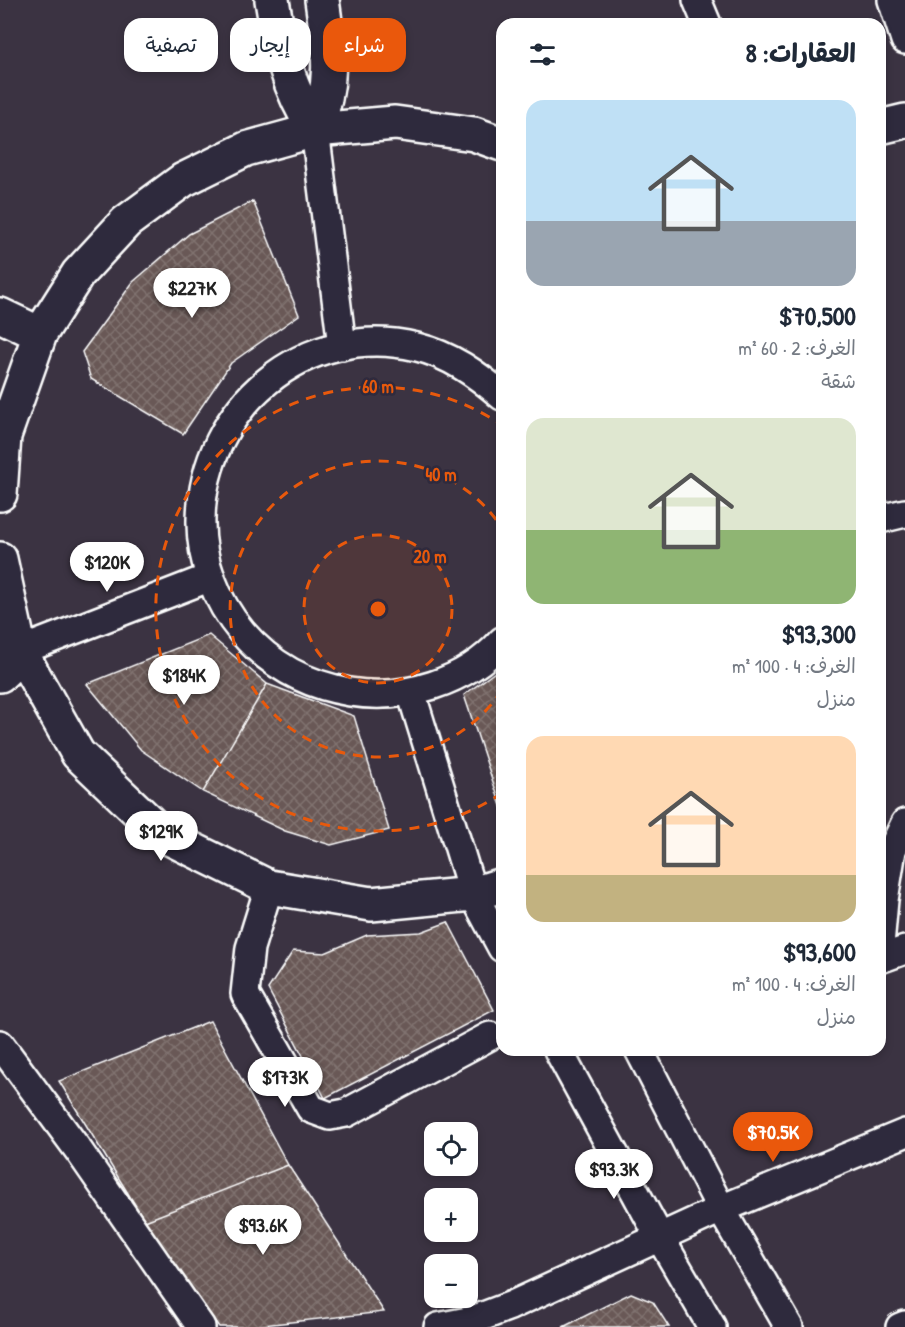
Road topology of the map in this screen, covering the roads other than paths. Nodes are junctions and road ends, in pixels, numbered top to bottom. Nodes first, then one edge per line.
1 (272, 0) edge
2 (322, 0) edge
3 (698, 0) edge
4 (892, 0) edge
5 (705, 18) edge
6 (905, 40) edge
7 (905, 121) edge
8 (886, 126) edge
9 (315, 130) junction
10 (496, 142) edge
11 (0, 315) edge
12 (40, 334) junction
13 (342, 346) junction
14 (496, 390) edge
15 (0, 494) edge
16 (905, 513) edge
17 (886, 518) edge
18 (0, 559) edge
19 (211, 578) junction
20 (496, 646) edge
21 (7, 657) edge
22 (411, 692) junction
23 (905, 823) edge
24 (270, 887) junction
25 (886, 888) edge
26 (488, 890) edge
27 (496, 923) edge
28 (905, 950) edge
29 (886, 957) edge
30 (490, 1036) dead end
31 (0, 1044) edge
32 (561, 1056) edge
33 (644, 1056) edge
34 (905, 1133) edge
35 (721, 1209) junction
36 (659, 1236) junction
37 (905, 1325) edge
38 (201, 1327) edge
39 (438, 1327) edge
40 (712, 1327) edge
41 (789, 1327) edge
42 (900, 1327) edge

1 - 9 street
2 - 9 street
3 - 5 street
4 - 6 street
7 - 8 street
9 - 10 street
9 - 12 street
9 - 13 street
11 - 12 street
12 - 15 street
13 - 14 street
13 - 19 street
16 - 17 street
18 - 21 street
19 - 21 street
19 - 22 street
20 - 22 street
21 - 24 street
22 - 26 street
23 - 25 street
24 - 26 street
24 - 30 street
26 - 27 street
28 - 29 street
31 - 38 street
32 - 36 street
33 - 35 street
34 - 35 street
35 - 36 street
35 - 41 street
36 - 39 street
36 - 40 street
37 - 42 street

